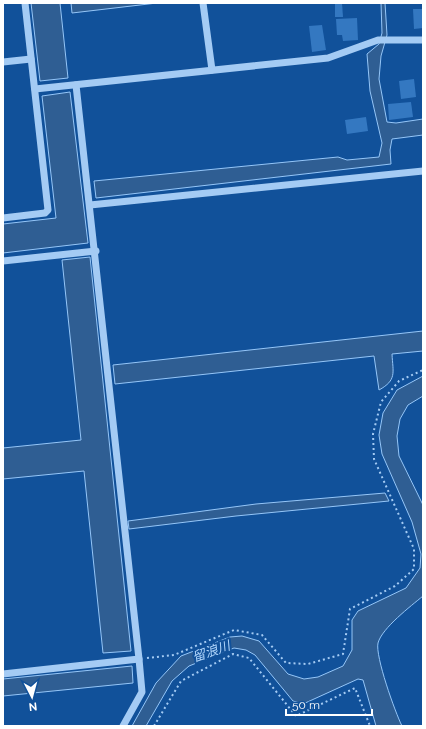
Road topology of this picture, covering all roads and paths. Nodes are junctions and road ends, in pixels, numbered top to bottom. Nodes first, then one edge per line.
1 (25, 3) edge
2 (203, 3) edge
3 (423, 40) edge
4 (31, 59) junction
5 (3, 62) edge
6 (212, 70) junction
7 (76, 85) junction
8 (35, 89) junction
9 (423, 171) edge
10 (90, 205) junction
11 (3, 218) edge
12 (96, 251) junction
13 (3, 261) edge
14 (423, 370) edge
15 (139, 659) junction
16 (3, 674) edge
17 (123, 726) edge
18 (154, 726) edge
19 (370, 726) edge

1 - 4 street
2 - 6 street
3 - 6 street
4 - 5 street
4 - 8 street
6 - 7 street
7 - 8 street
7 - 10 street
8 - 11 street
9 - 10 street
10 - 12 street
12 - 13 street
12 - 15 street
14 - 15 path
15 - 16 street
15 - 17 street
18 - 19 path

